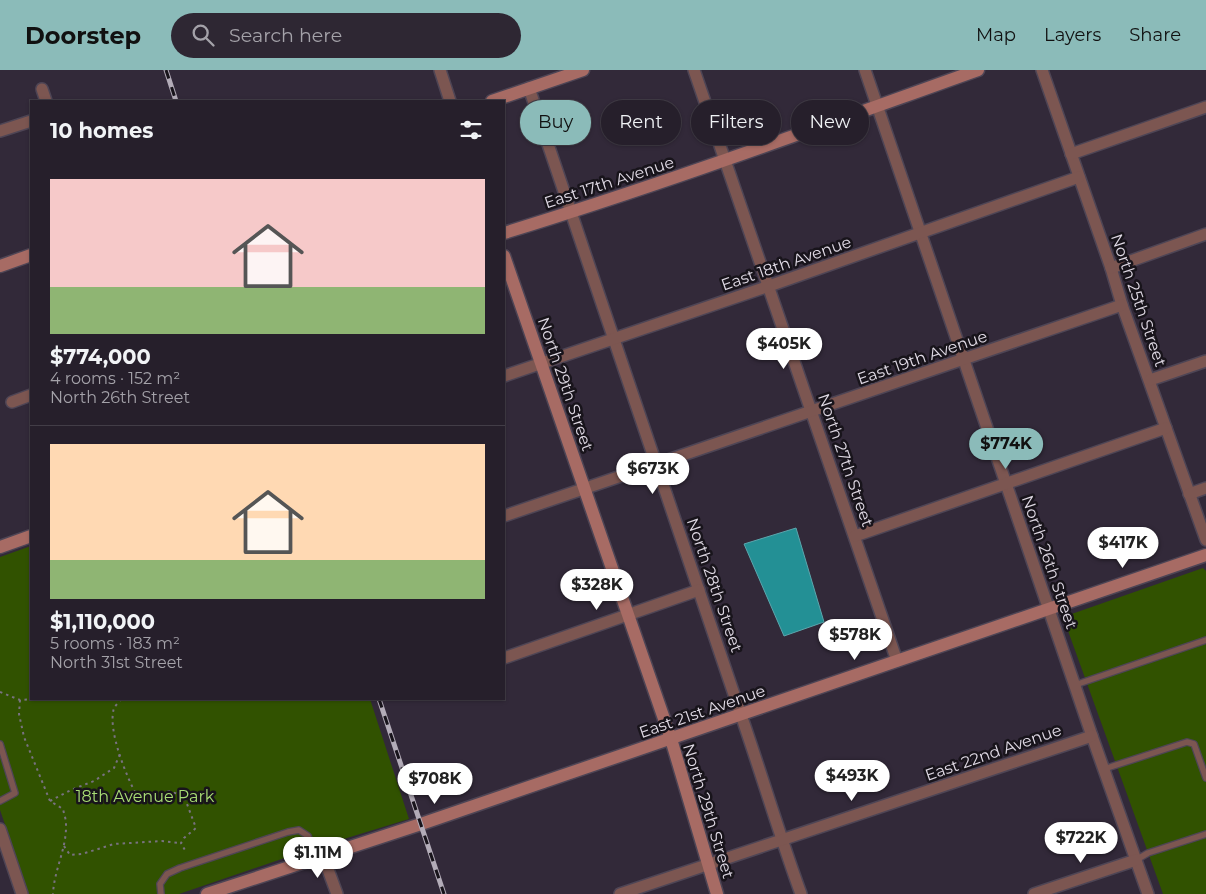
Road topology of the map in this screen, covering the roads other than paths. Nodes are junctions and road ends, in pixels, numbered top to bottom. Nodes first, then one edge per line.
1 (440, 70) edge
2 (582, 70) edge
3 (694, 70) edge
4 (865, 70) edge
5 (978, 70) edge
6 (1042, 70) edge
7 (529, 88) junction
8 (42, 89) dead end
9 (46, 100) edge
10 (450, 100) edge
11 (495, 100) edge
12 (877, 106) junction
13 (1206, 107) edge
14 (30, 121) edge
15 (0, 131) edge
16 (1071, 154) junction
17 (724, 161) junction
18 (1079, 177) junction
19 (572, 212) junction
20 (505, 233) edge
21 (920, 234) junction
22 (1206, 234) edge
23 (30, 255) edge
24 (505, 259) edge
25 (0, 266) edge
26 (1111, 268) junction
27 (768, 286) junction
28 (1122, 306) junction
29 (615, 338) junction
30 (964, 360) junction
31 (1206, 361) edge
32 (541, 363) junction
33 (505, 376) edge
34 (1150, 380) junction
35 (30, 395) edge
36 (12, 402) dead end
37 (812, 412) junction
38 (1166, 428) junction
39 (656, 465) junction
40 (1007, 484) junction
41 (1206, 488) edge
42 (585, 489) junction
43 (1189, 494) junction
44 (505, 516) edge
45 (30, 536) edge
46 (855, 536) junction
47 (1206, 540) edge
48 (0, 547) edge
49 (1206, 556) edge
50 (699, 590) junction
51 (1049, 609) junction
52 (628, 615) junction
53 (1206, 640) edge
54 (505, 658) edge
55 (897, 661) junction
56 (1075, 685) junction
57 (742, 715) junction
58 (1092, 736) junction
59 (671, 739) junction
60 (0, 744) edge
61 (1104, 769) junction
62 (1206, 778) edge
63 (0, 801) edge
64 (0, 829) edge
65 (1206, 834) edge
66 (782, 840) junction
67 (320, 856) junction
68 (1136, 860) junction
69 (707, 865) junction
70 (22, 894) edge
71 (161, 894) edge
72 (207, 894) edge
73 (337, 894) edge
74 (620, 894) edge
75 (717, 894) edge
76 (801, 894) edge
77 (1034, 894) edge
78 (1148, 894) edge

1 - 10 street
2 - 7 street
3 - 17 street, North 27th Street
4 - 12 street, North 26th Street
5 - 12 street, East 17th Avenue
6 - 16 street, North 25th Street
7 - 11 street
7 - 19 street, North 28th Street
8 - 9 street
12 - 17 street, East 17th Avenue
12 - 21 street, North 26th Street
13 - 16 street
14 - 15 street
16 - 18 street, North 25th Street
17 - 19 street, East 17th Avenue
17 - 27 street, North 27th Street
18 - 21 street, East 18th Avenue
18 - 26 street, North 25th Street
19 - 20 street, East 17th Avenue
19 - 29 street, North 28th Street
21 - 27 street, East 18th Avenue
21 - 30 street, North 26th Street
22 - 26 street
23 - 25 street
24 - 32 street, North 29th Street
26 - 28 street, North 25th Street
27 - 29 street, East 18th Avenue
27 - 37 street, North 27th Street
28 - 30 street, East 19th Avenue
28 - 34 street, North 25th Street
29 - 32 street, East 18th Avenue
29 - 39 street, North 28th Street
30 - 37 street, East 19th Avenue
30 - 40 street, North 26th Street
31 - 34 street
32 - 33 street, East 18th Avenue
32 - 42 street, North 29th Street
34 - 38 street, North 25th Street
35 - 36 street
37 - 39 street, East 19th Avenue
37 - 46 street, North 27th Street
38 - 40 street
38 - 43 street, North 25th Street
39 - 42 street, East 19th Avenue
39 - 50 street, North 28th Street
40 - 46 street
40 - 51 street, North 26th Street
41 - 43 street
42 - 44 street, East 19th Avenue
42 - 52 street, North 29th Street
43 - 47 street, North 25th Street
45 - 48 street
46 - 55 street, North 27th Street
49 - 51 street, East 21st Avenue
50 - 52 street
50 - 57 street, North 28th Street
51 - 55 street, East 21st Avenue
51 - 56 street, North 26th Street
52 - 54 street
52 - 59 street, North 29th Street
53 - 56 lane
55 - 57 street, East 21st Avenue
56 - 58 street, North 26th Street
57 - 59 street, East 21st Avenue
57 - 66 street, North 28th Street
58 - 61 street, North 26th Street
58 - 66 street, East 22nd Avenue
59 - 67 street, East 21st Avenue
59 - 69 street, North 29th Street
60 - 63 lane
61 - 62 lane
61 - 68 street, North 26th Street
64 - 70 street
65 - 68 lane
66 - 69 street, East 22nd Avenue
66 - 76 street, North 28th Street
67 - 71 lane
67 - 72 street, East 21st Avenue
67 - 73 street
68 - 77 street
68 - 78 street, North 26th Street
69 - 74 street, East 22nd Avenue
69 - 75 street, North 29th Street

